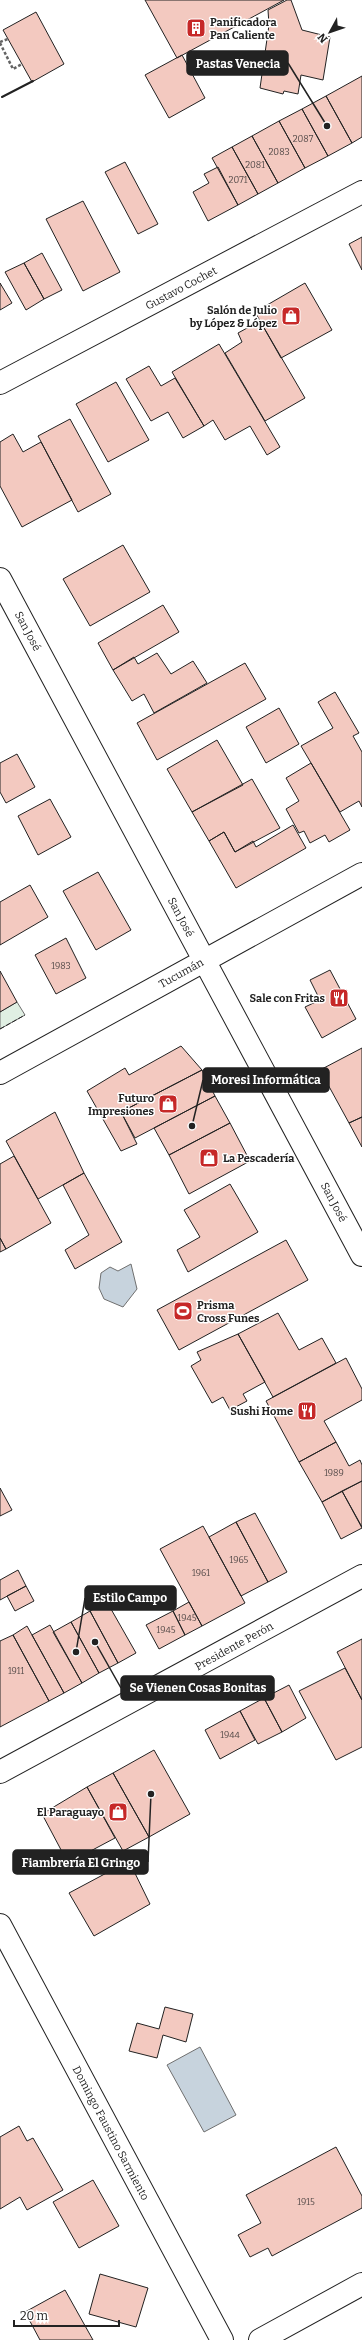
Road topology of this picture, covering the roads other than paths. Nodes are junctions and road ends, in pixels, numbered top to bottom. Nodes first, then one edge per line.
1 (362, 192) edge
2 (0, 383) edge
3 (0, 579) edge
4 (362, 874) edge
5 (204, 960) junction
6 (0, 1073) edge
7 (362, 1255) edge
8 (362, 1576) edge
9 (0, 1772) edge
10 (0, 1925) edge
11 (362, 2284) edge
12 (222, 2340) edge
13 (260, 2340) edge

1 - 2 street, Gustavo Cochet
3 - 5 street, San José
4 - 5 street, Tucumán
5 - 6 street, Tucumán
5 - 7 street, San José
8 - 9 street, Presidente Perón
10 - 12 street, Domingo Faustino Sarmiento
11 - 13 street

